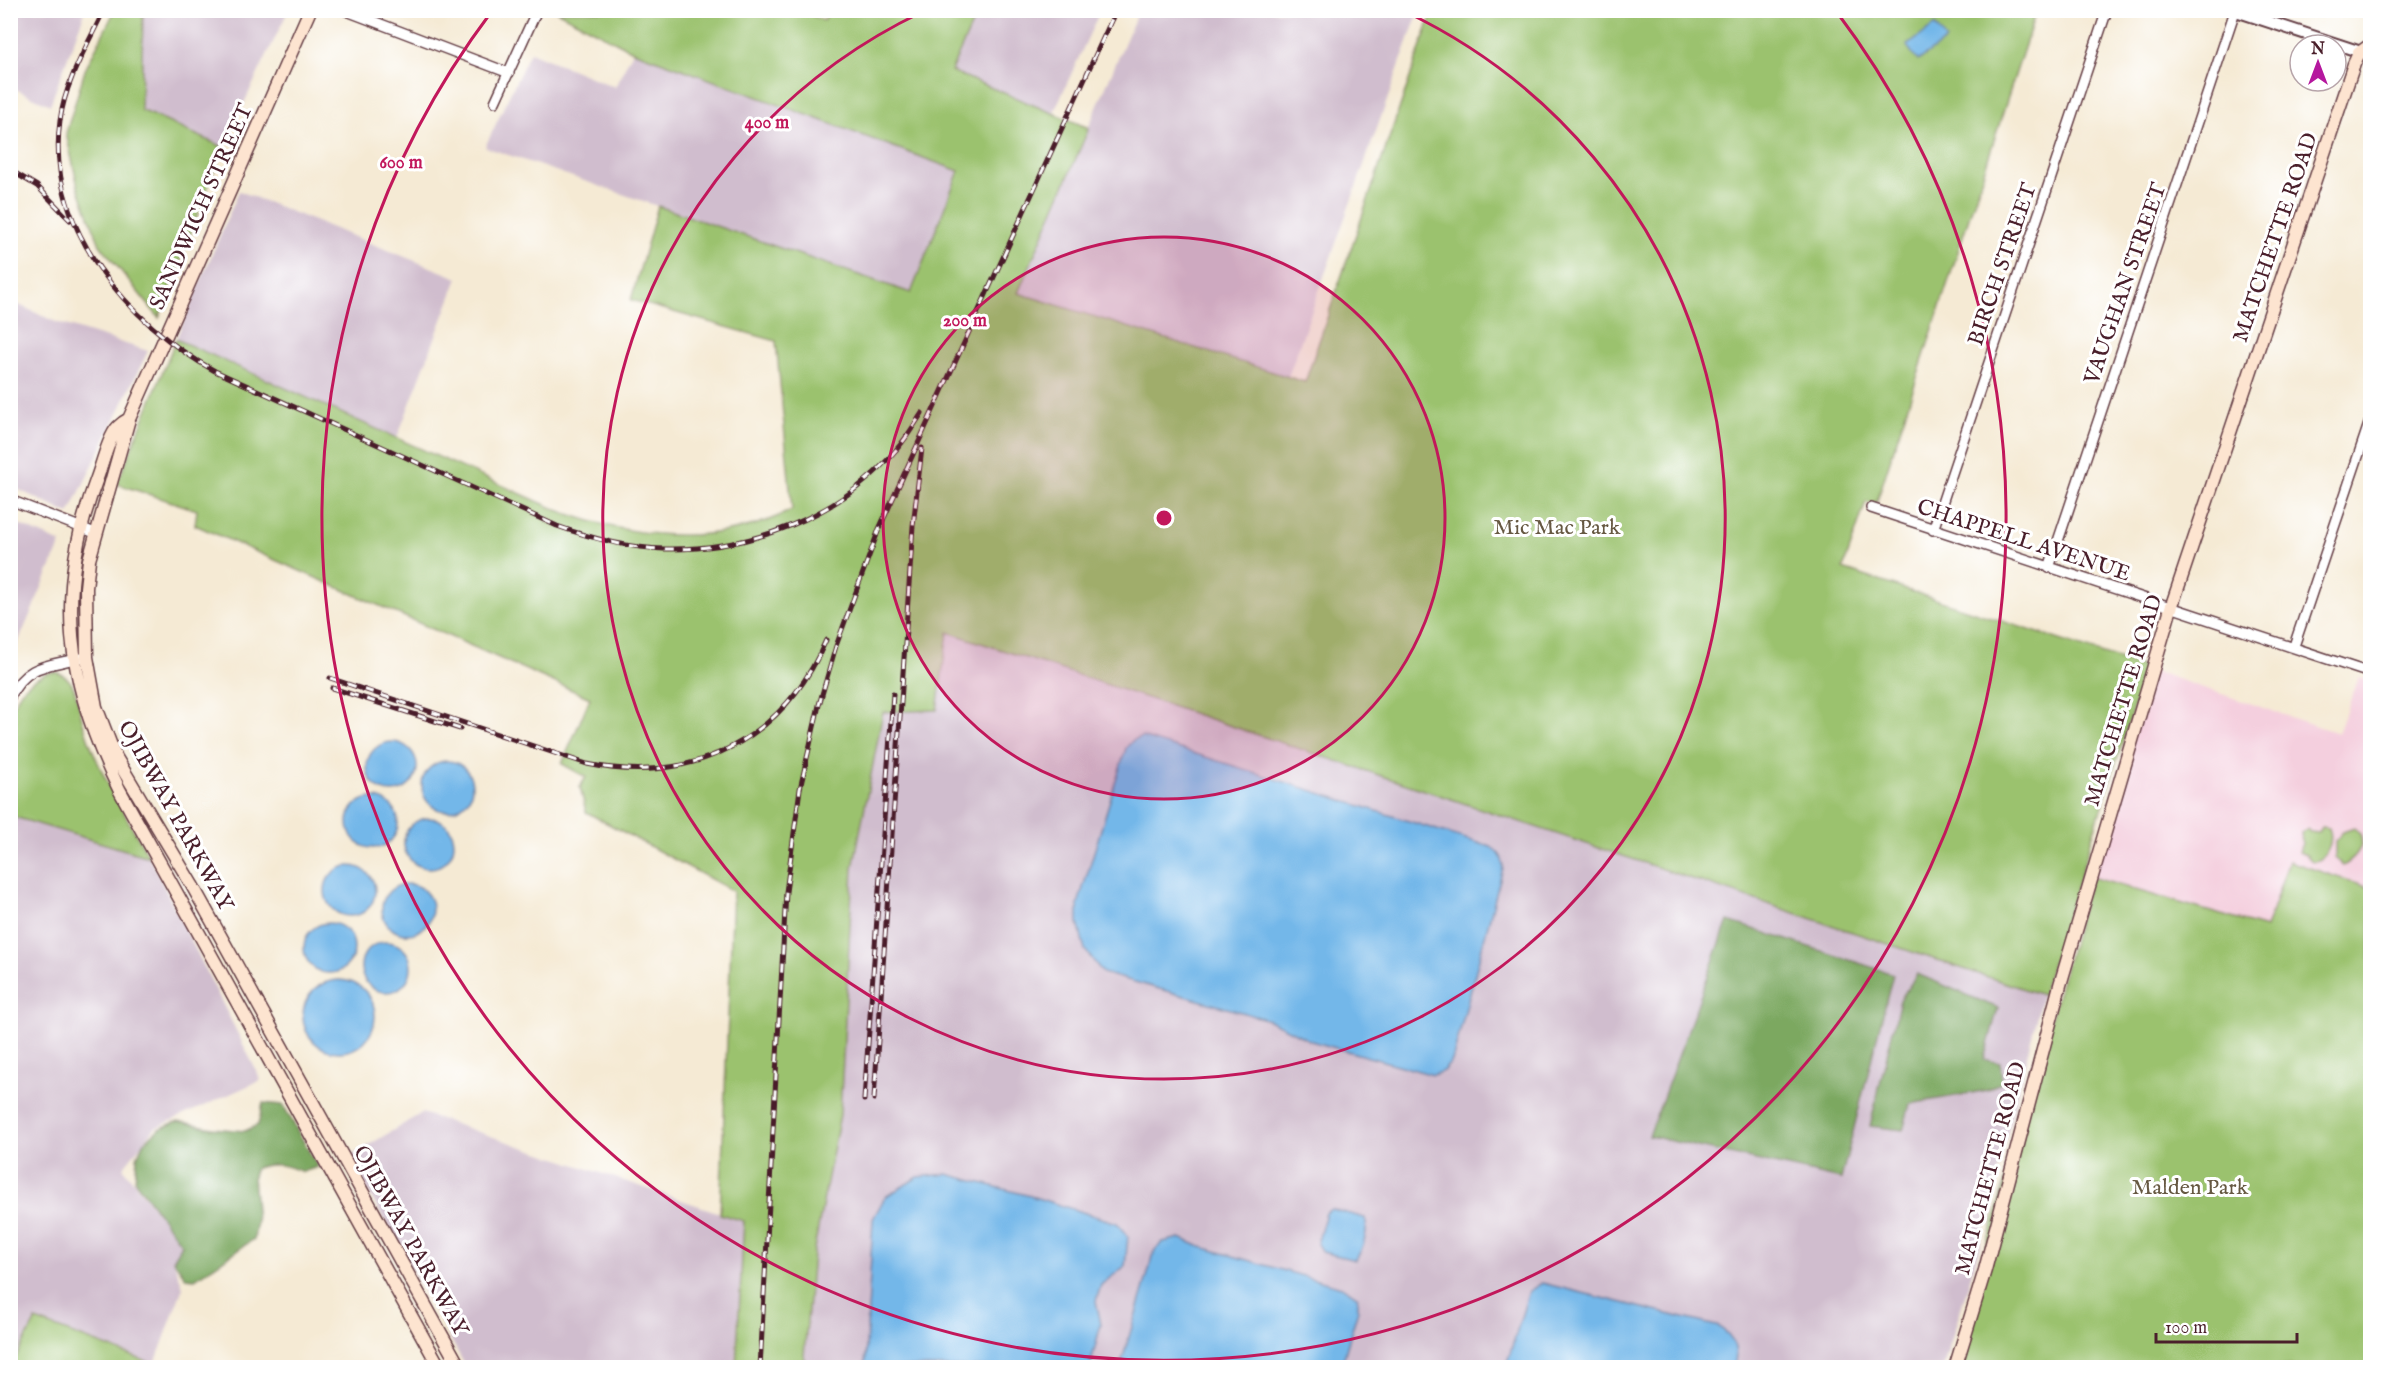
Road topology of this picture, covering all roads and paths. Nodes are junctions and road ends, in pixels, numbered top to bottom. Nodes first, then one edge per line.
1 (310, 10) edge
2 (344, 10) edge
3 (537, 10) edge
4 (2107, 10) edge
5 (2234, 11) edge
6 (2370, 45) edge
7 (2365, 54) edge
8 (509, 74) junction
9 (495, 102) dead end
10 (129, 418) junction
11 (2370, 421) edge
12 (10, 500) edge
13 (1871, 508) dead end
14 (80, 527) junction
15 (1933, 530) junction
16 (95, 533) junction
17 (2049, 568) junction
18 (2171, 608) junction
19 (2294, 646) junction
20 (87, 657) junction
21 (74, 660) junction
22 (2370, 673) edge
23 (10, 698) edge
24 (440, 1368) edge
25 (460, 1368) edge
26 (1955, 1368) edge

1 - 10 main road, SANDWICH STREET
2 - 8 street
3 - 8 street
4 - 15 street, BIRCH STREET
5 - 7 street
5 - 17 street, VAUGHAN STREET
6 - 7 main road
7 - 18 main road, MATCHETTE ROAD
8 - 9 street
10 - 14 main road, OJIBWAY PARKWAY
10 - 16 main road, OJIBWAY PARKWAY
11 - 19 street
12 - 14 street
13 - 15 street, CHAPPELL AVENUE
14 - 16 street
14 - 21 main road, OJIBWAY PARKWAY
15 - 17 street, CHAPPELL AVENUE
16 - 20 main road, OJIBWAY PARKWAY
17 - 18 street, CHAPPELL AVENUE
18 - 19 street, CHAPPELL AVENUE
18 - 26 main road, MATCHETTE ROAD
19 - 22 street, CHAPPELL AVENUE
20 - 21 street
20 - 25 main road, OJIBWAY PARKWAY
21 - 23 street
21 - 24 main road, OJIBWAY PARKWAY

